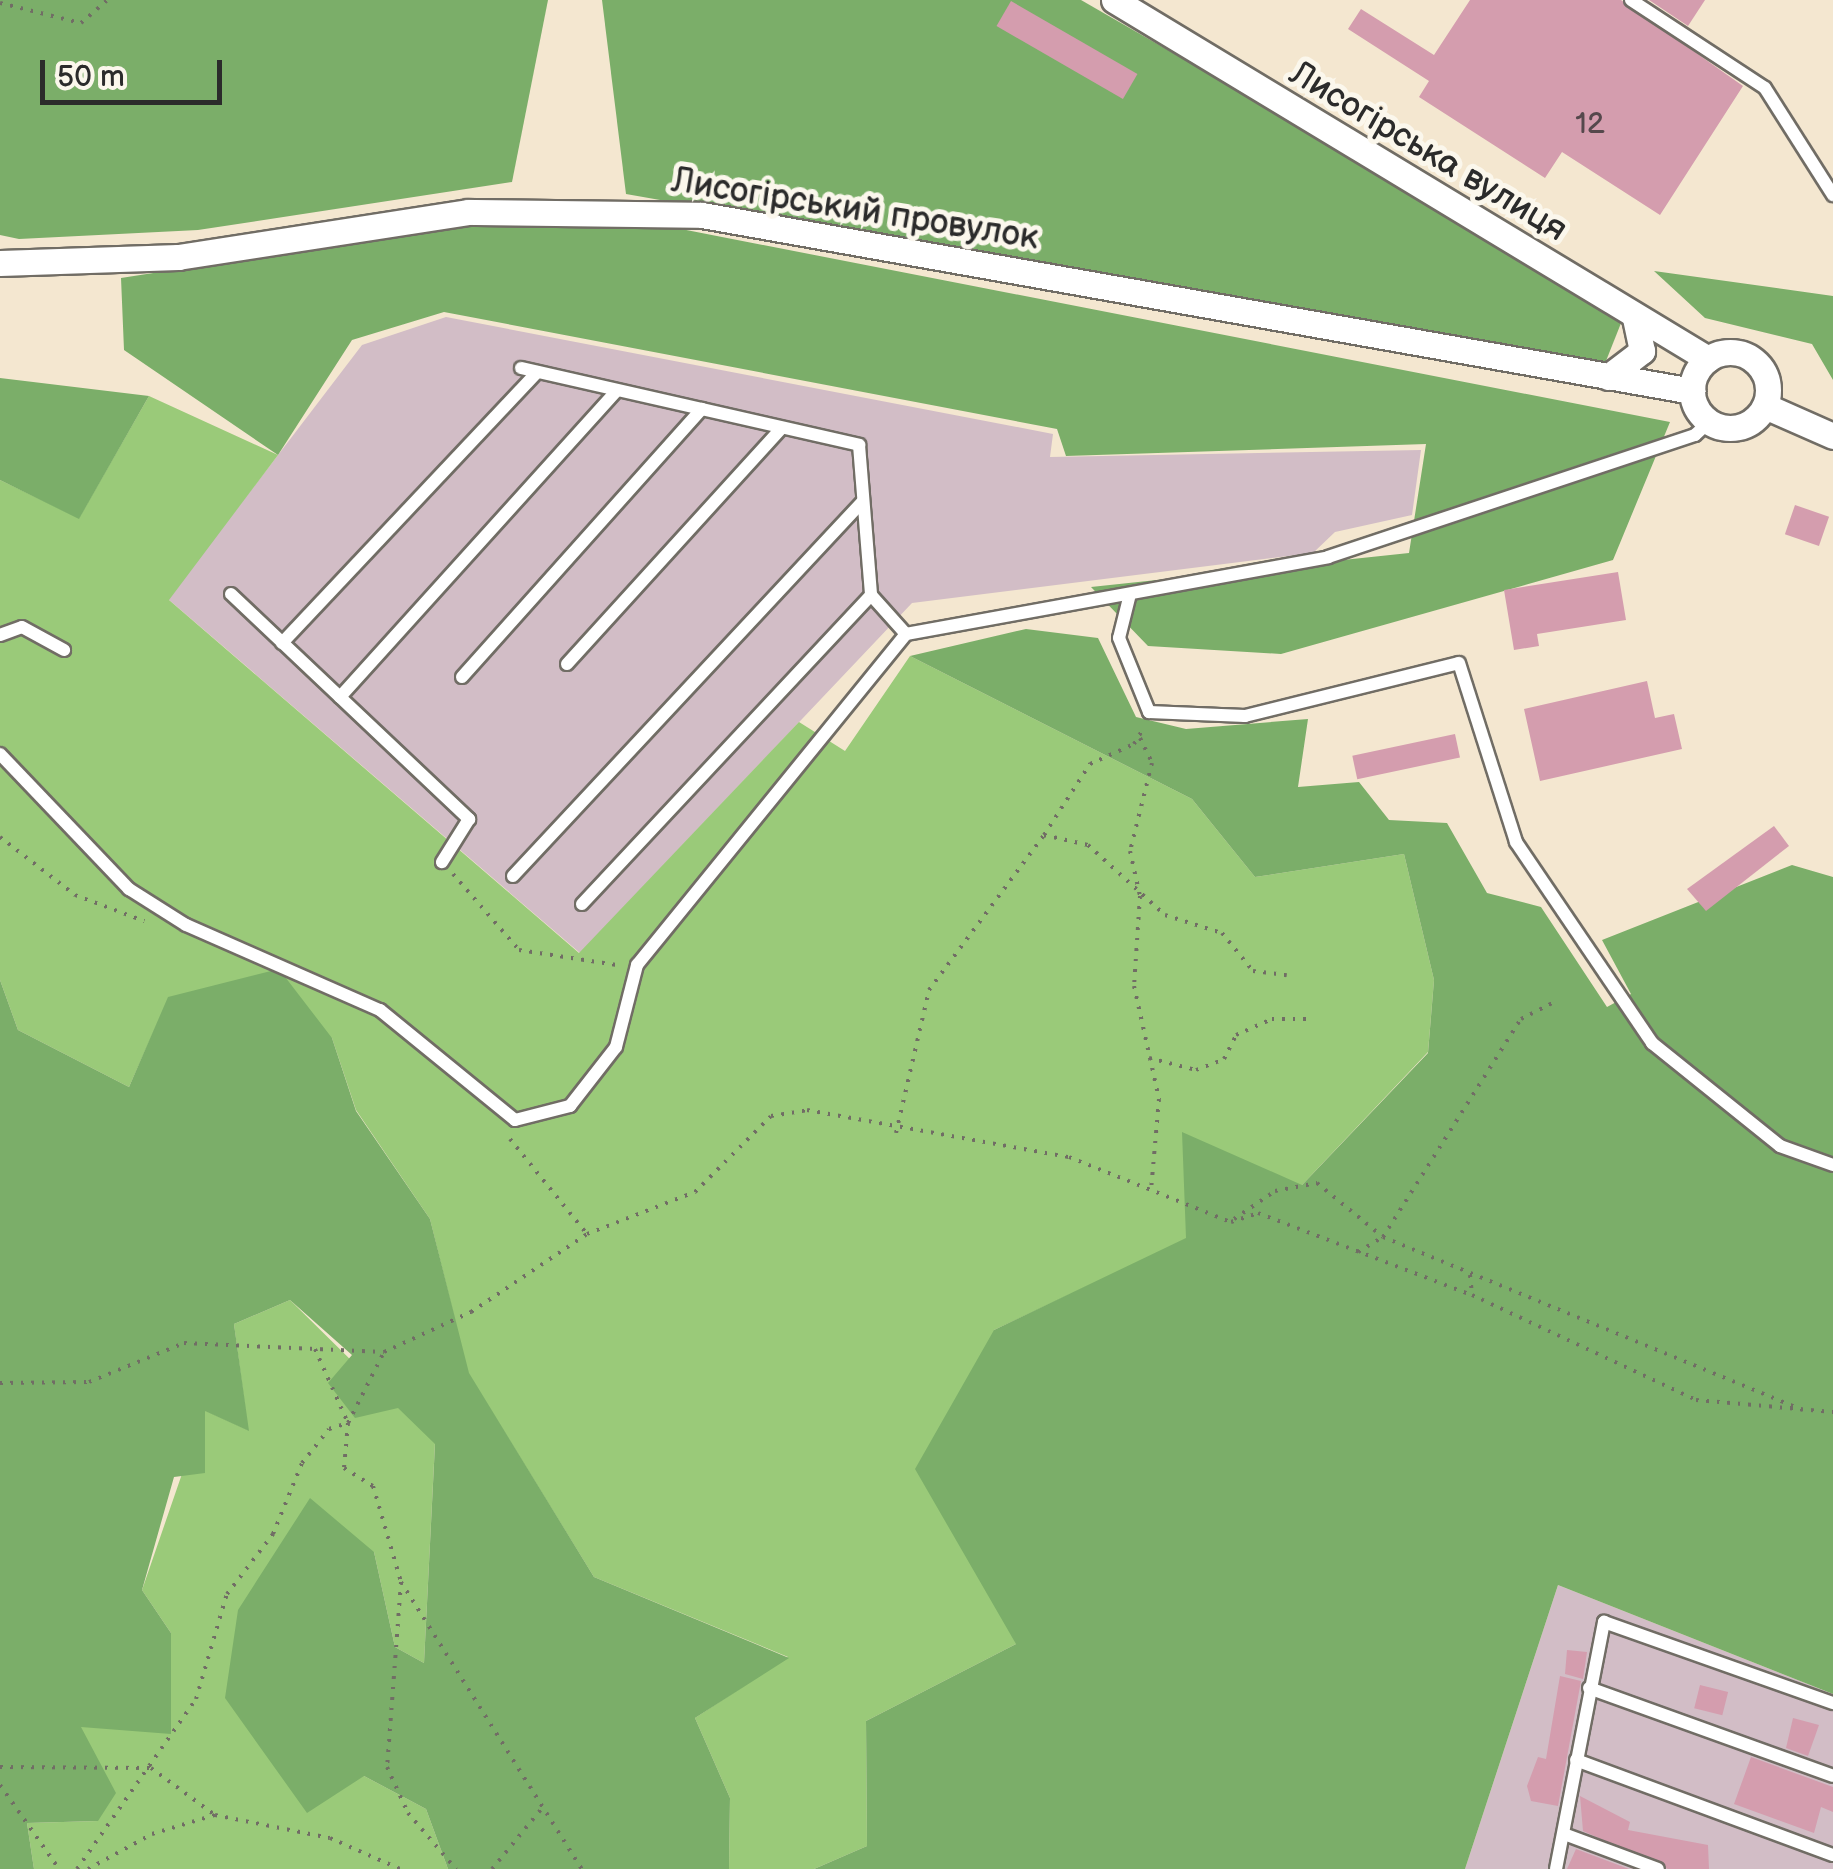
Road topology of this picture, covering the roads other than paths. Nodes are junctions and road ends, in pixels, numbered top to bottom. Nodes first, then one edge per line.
1 (1114, 0) edge
2 (1631, 0) edge
3 (1833, 195) edge
4 (0, 263) edge
5 (1635, 319) junction
6 (1708, 359) junction
7 (521, 368) dead end
8 (537, 372) junction
9 (1608, 377) junction
10 (617, 390) junction
11 (1692, 391) junction
12 (1765, 406) junction
13 (702, 409) junction
14 (1709, 422) junction
15 (782, 428) junction
16 (1833, 436) edge
17 (864, 501) junction
18 (231, 594) dead end
19 (1130, 594) junction
20 (871, 595) junction
21 (0, 634) edge
22 (906, 634) junction
23 (282, 643) junction
24 (64, 650) dead end
25 (566, 664) dead end
26 (462, 677) dead end
27 (340, 697) junction
28 (0, 754) edge
29 (442, 862) road end
30 (512, 876) dead end
31 (582, 904) dead end
32 (1833, 1166) edge
33 (1590, 1688) junction
34 (1833, 1702) edge
35 (1576, 1760) junction
36 (1833, 1776) edge
37 (1564, 1834) junction
38 (1833, 1855) edge
39 (1556, 1869) edge
40 (1658, 1869) edge

1 - 5 street, Лисогірська вулиця
2 - 3 lane
4 - 9 street, Лисогірський провулок
5 - 6 street, Лисогірська вулиця
5 - 9 street
6 - 11 street
6 - 12 street
7 - 8 lane
8 - 10 lane
8 - 23 lane
9 - 11 street, Лисогірський провулок
10 - 13 lane
10 - 27 lane
11 - 14 street
12 - 14 street
12 - 16 street
13 - 15 lane
13 - 26 lane
14 - 19 lane
15 - 17 lane
15 - 25 lane
17 - 20 lane
17 - 30 lane
18 - 23 lane
19 - 22 lane
19 - 32 lane
20 - 22 lane
20 - 31 lane
21 - 24 lane
22 - 28 lane
23 - 27 lane
27 - 29 lane
33 - 34 lane
33 - 35 lane
33 - 36 lane
35 - 37 lane
35 - 38 lane
37 - 39 lane
37 - 40 lane

